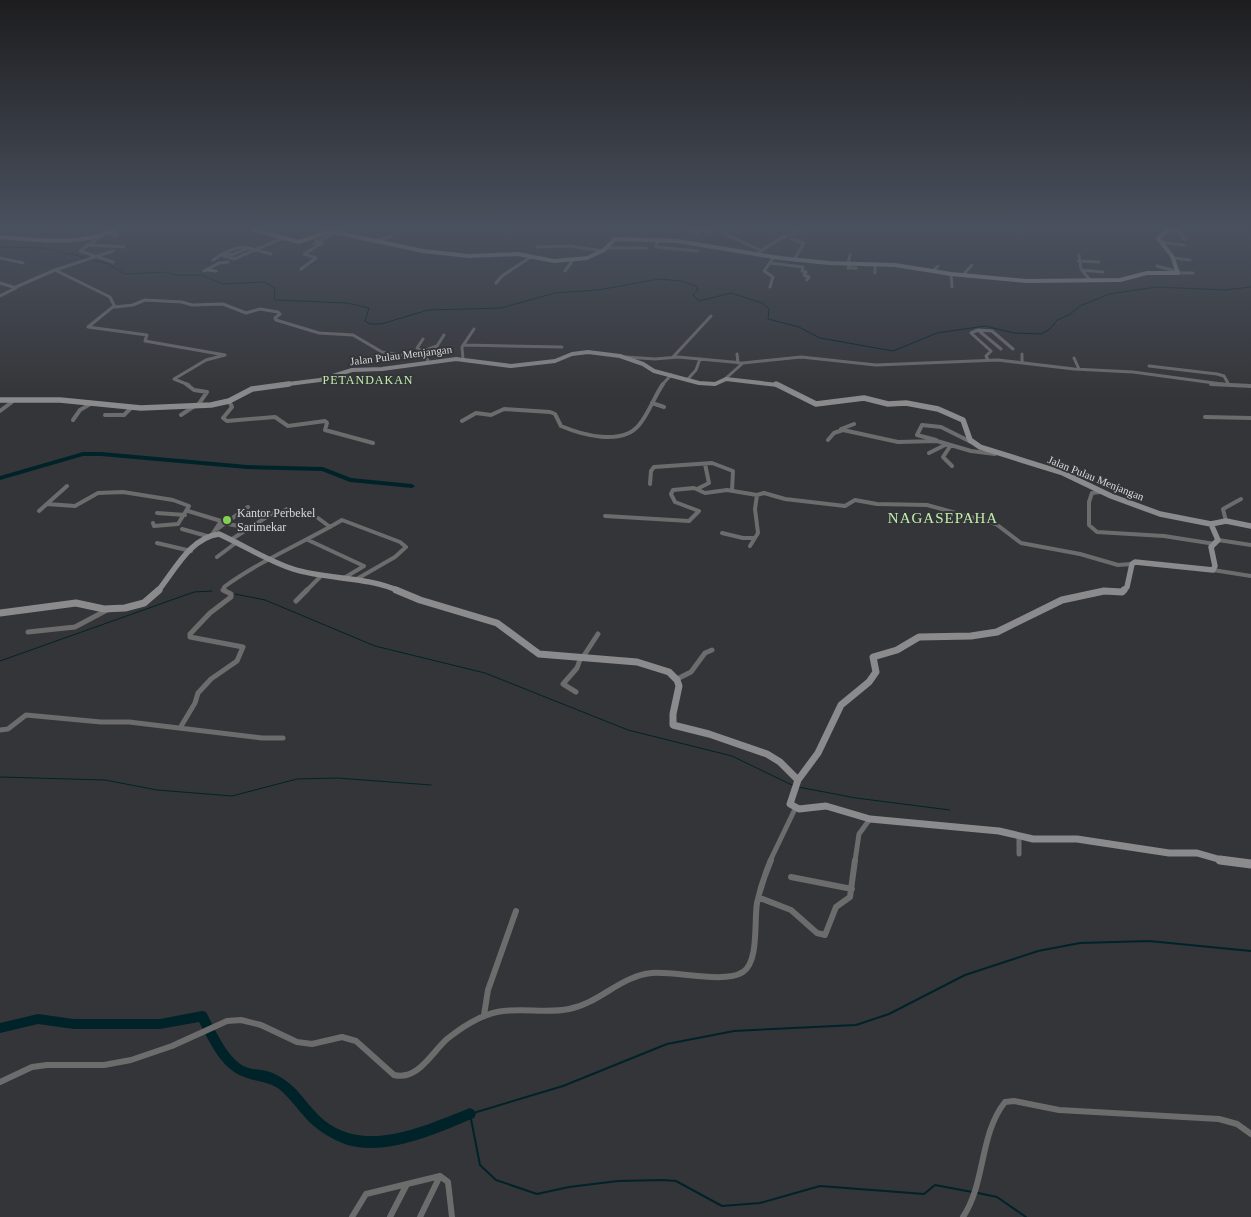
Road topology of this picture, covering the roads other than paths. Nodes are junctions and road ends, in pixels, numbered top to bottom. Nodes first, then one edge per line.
1 (11, 286) edge
2 (19, 286) edge
3 (87, 286) edge
4 (16, 287) junction
5 (0, 296) edge
6 (114, 306) junction
7 (711, 316) dead end
8 (474, 329) dead end
9 (978, 330) junction
10 (444, 335) dead end
11 (424, 339) dead end
12 (464, 345) junction
13 (562, 347) dead end
14 (1001, 349) dead end
15 (1013, 349) dead end
16 (424, 352) junction
17 (737, 354) dead end
18 (1022, 354) dead end
19 (620, 356) junction
20 (673, 357) junction
21 (1074, 358) dead end
22 (463, 359) junction
23 (654, 359) junction
24 (700, 359) junction
25 (988, 360) junction
26 (428, 361) junction
27 (1022, 362) junction
28 (738, 363) junction
29 (743, 363) junction
30 (647, 366) junction
31 (1149, 366) dead end
32 (1079, 369) junction
33 (671, 375) junction
34 (725, 379) junction
35 (687, 380) junction
36 (1229, 385) junction
37 (1251, 386) edge
38 (0, 400) edge
39 (12, 402) junction
40 (92, 403) junction
41 (652, 403) junction
42 (197, 405) junction
43 (231, 405) junction
44 (132, 407) junction
45 (664, 407) dead end
46 (0, 411) edge
47 (105, 415) dead end
48 (181, 415) dead end
49 (1204, 417) dead end
50 (1251, 418) edge
51 (73, 420) dead end
52 (462, 421) dead end
53 (854, 424) dead end
54 (840, 430) junction
55 (828, 440) dead end
56 (937, 441) junction
57 (374, 442) dead end
58 (972, 443) junction
59 (949, 444) junction
60 (929, 453) dead end
61 (1012, 458) junction
62 (705, 464) junction
63 (952, 466) dead end
64 (650, 484) dead end
65 (66, 486) dead end
66 (697, 488) junction
67 (732, 491) junction
68 (1101, 492) junction
69 (757, 494) junction
70 (1241, 499) dead end
71 (47, 504) junction
72 (248, 507) dead end
73 (288, 509) dead end
74 (39, 511) dead end
75 (157, 513) dead end
76 (186, 513) junction
77 (605, 516) dead end
78 (318, 518) dead end
79 (1226, 521) junction
80 (153, 523) dead end
81 (228, 524) junction
82 (1211, 524) junction
83 (1251, 526) edge
84 (330, 527) junction
85 (249, 528) junction
86 (182, 529) dead end
87 (212, 532) junction
88 (722, 532) dead end
89 (755, 538) junction
90 (235, 540) junction
91 (308, 540) junction
92 (1217, 542) junction
93 (1250, 543) edge
94 (157, 544) dead end
95 (750, 546) dead end
96 (191, 551) junction
97 (217, 557) dead end
98 (270, 558) junction
99 (1132, 564) junction
100 (1213, 570) junction
101 (322, 575) junction
102 (1251, 576) edge
103 (341, 580) junction
104 (354, 581) junction
105 (296, 600) dead end
106 (108, 609) junction
107 (2, 614) edge
108 (28, 632) dead end
109 (598, 634) dead end
110 (712, 650) dead end
111 (582, 657) junction
112 (676, 679) junction
113 (576, 692) dead end
114 (180, 728) junction
115 (0, 730) edge
116 (283, 738) dead end
117 (796, 784) junction
118 (795, 809) junction
119 (870, 819) junction
120 (1019, 836) junction
121 (1019, 854) dead end
122 (1251, 864) edge
123 (791, 877) dead end
124 (852, 889) junction
125 (760, 898) junction
126 (516, 911) dead end
127 (484, 1015) junction
128 (0, 1082) edge
129 (1251, 1134) edge
130 (440, 1176) junction
131 (406, 1186) junction
132 (352, 1217) edge
133 (390, 1217) edge
134 (420, 1217) edge
135 (452, 1217) edge
136 (964, 1217) edge

1 - 4 street
2 - 4 street
3 - 6 street
4 - 5 street
6 - 16 street
6 - 42 street
7 - 20 street
8 - 12 street
9 - 14 street
9 - 15 street
9 - 25 street
10 - 16 street
11 - 16 street
12 - 13 street
12 - 22 street
16 - 26 street
17 - 28 street
18 - 27 street
19 - 22 street, Jalan Pulau Menjangan
19 - 23 street
19 - 30 street, Jalan Pulau Menjangan
20 - 23 street
20 - 24 street
21 - 32 street
22 - 26 street, Jalan Pulau Menjangan
23 - 30 street
24 - 28 street
24 - 35 street
25 - 27 street
25 - 29 street
26 - 43 street, Jalan Pulau Menjangan
27 - 32 street
28 - 29 street
29 - 34 street
30 - 33 street, Jalan Pulau Menjangan
31 - 36 street
32 - 36 street
33 - 35 street, Jalan Pulau Menjangan
33 - 41 street
34 - 35 street, Jalan Pulau Menjangan
34 - 58 street, Jalan Pulau Menjangan
36 - 37 street
38 - 39 street, Jalan Pulau Menjangan
39 - 40 street, Jalan Pulau Menjangan
39 - 46 street
40 - 44 street, Jalan Pulau Menjangan
40 - 51 street
41 - 45 street
41 - 52 street
42 - 43 street, Jalan Pulau Menjangan
42 - 44 street, Jalan Pulau Menjangan
42 - 48 street
43 - 57 street
44 - 47 street
49 - 50 street
53 - 54 street
54 - 55 street
54 - 56 street
56 - 58 street
56 - 59 street
58 - 61 street, Jalan Pulau Menjangan
59 - 60 street
59 - 61 street
59 - 63 street
61 - 68 street, Jalan Pulau Menjangan
62 - 64 street
62 - 66 street
62 - 67 street
65 - 71 street
66 - 67 street
66 - 77 street
67 - 69 street
68 - 82 street, Jalan Pulau Menjangan
68 - 92 street
69 - 89 street
69 - 99 street
70 - 79 street
71 - 74 street
71 - 76 street
72 - 81 street
73 - 85 street
75 - 76 street
76 - 80 street
76 - 87 street
78 - 84 street
79 - 82 street
79 - 83 street
81 - 85 street
81 - 87 street
82 - 92 street
84 - 91 street
84 - 104 street
85 - 90 street
86 - 87 street
87 - 90 street
87 - 96 street
88 - 89 street
89 - 95 street
90 - 97 street
90 - 98 street
91 - 98 street
91 - 103 street
92 - 93 street
92 - 100 street
94 - 96 street
96 - 106 street
98 - 101 street
98 - 114 street
99 - 100 street
99 - 117 street
100 - 102 street
101 - 103 street
101 - 105 street
103 - 104 street
104 - 111 street
106 - 107 street
106 - 108 street
109 - 111 street
110 - 112 street
111 - 112 street
111 - 113 street
112 - 117 street
114 - 115 street
114 - 116 street
117 - 118 street
118 - 119 street
118 - 125 street
119 - 120 street
119 - 124 street
120 - 121 street
120 - 122 street
123 - 124 street
124 - 125 street
125 - 127 street
126 - 127 street
127 - 128 street
129 - 136 street
130 - 131 street
130 - 134 street
130 - 135 street
131 - 132 street
131 - 133 street

